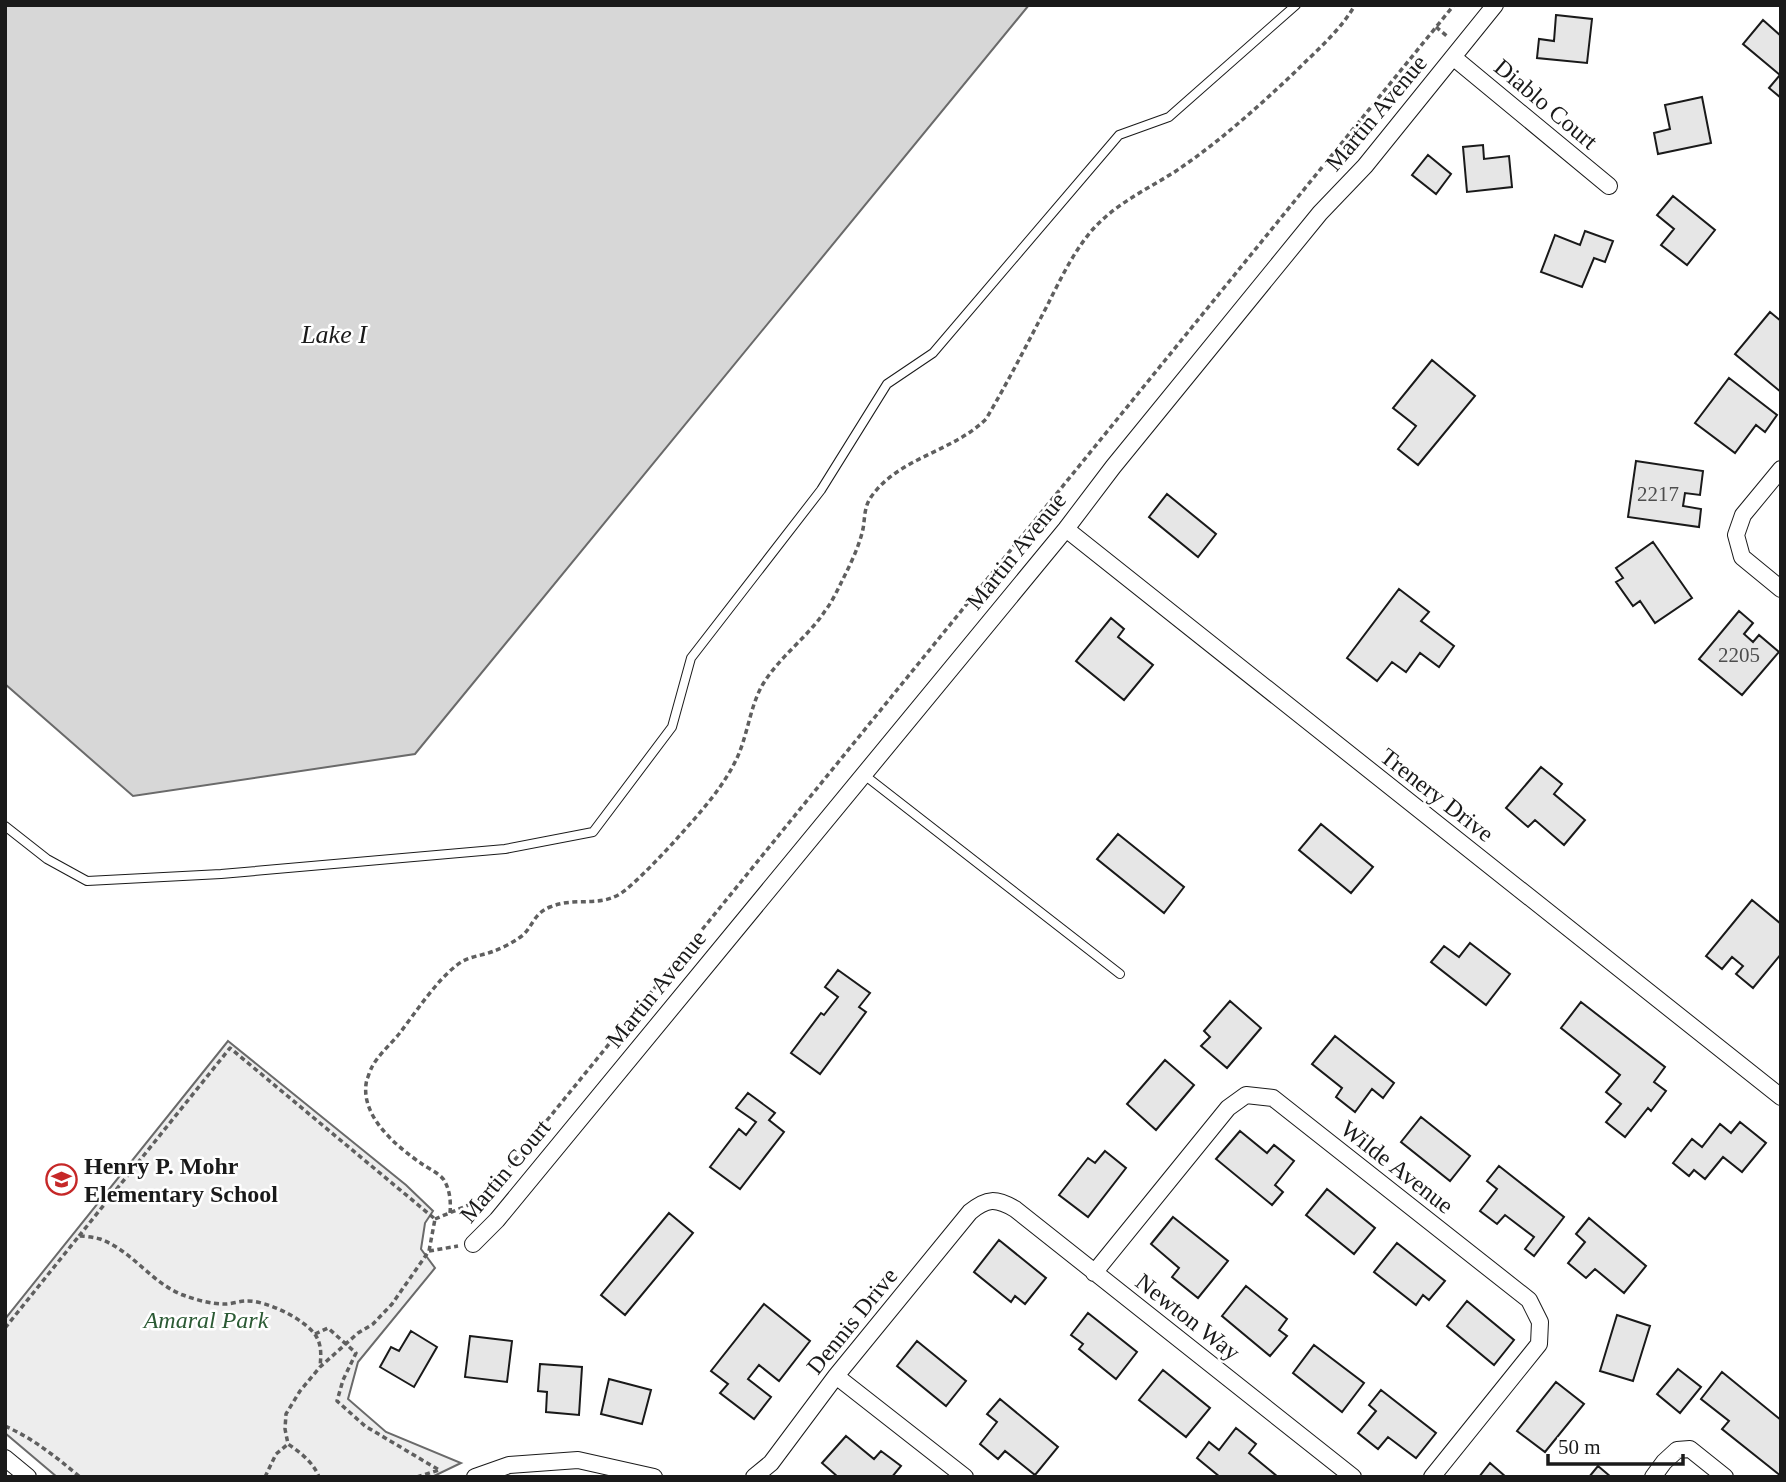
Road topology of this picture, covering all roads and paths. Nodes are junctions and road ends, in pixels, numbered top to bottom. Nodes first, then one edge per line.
1 (1296, 5) edge
2 (1355, 5) edge
3 (1454, 5) edge
4 (1495, 5) edge
5 (1453, 57) junction
6 (1609, 186) dead end
7 (1781, 469) edge
8 (1066, 528) junction
9 (1781, 589) edge
10 (863, 774) junction
11 (5, 826) edge
12 (1120, 974) dead end
13 (1781, 1097) edge
14 (572, 1126) joint
15 (991, 1200) joint
16 (450, 1213) junction
17 (435, 1219) junction
18 (79, 1236) junction
19 (473, 1244) joint
20 (429, 1251) junction
21 (1094, 1273) junction
22 (5, 1328) edge
23 (315, 1334) junction
24 (346, 1344) junction
25 (320, 1367) junction
26 (836, 1376) junction
27 (5, 1426) edge
28 (288, 1444) junction
29 (5, 1458) edge
30 (28, 1477) edge
31 (80, 1477) edge
32 (265, 1477) edge
33 (319, 1477) edge
34 (417, 1477) edge
35 (475, 1477) edge
36 (654, 1477) edge
37 (754, 1477) edge
38 (965, 1477) edge
39 (1353, 1477) edge
40 (1432, 1477) edge
41 (1653, 1477) edge
42 (1725, 1477) edge

1 - 11 lane
2 - 16 path
3 - 16 path
4 - 5 street, Martin Avenue
5 - 6 street, Diablo Court
5 - 8 street, Martin Avenue
7 - 9 street
8 - 10 street, Martin Avenue
8 - 13 street, Trenery Drive
10 - 12 lane
10 - 14 street, Martin Avenue
14 - 19 street, Martin Court
15 - 21 street, Newton Way
15 - 26 street, Dennis Drive
16 - 17 path
17 - 18 path
17 - 20 path
18 - 22 path
18 - 23 path
19 - 20 path
20 - 24 path
21 - 39 street, Newton Way
21 - 40 street, Wilde Avenue
23 - 24 path
23 - 25 path
24 - 25 path
24 - 34 path
25 - 28 path
26 - 37 street, Dennis Drive
26 - 38 street
27 - 31 path
28 - 32 path
28 - 33 path
29 - 30 street
35 - 36 street
41 - 42 street

